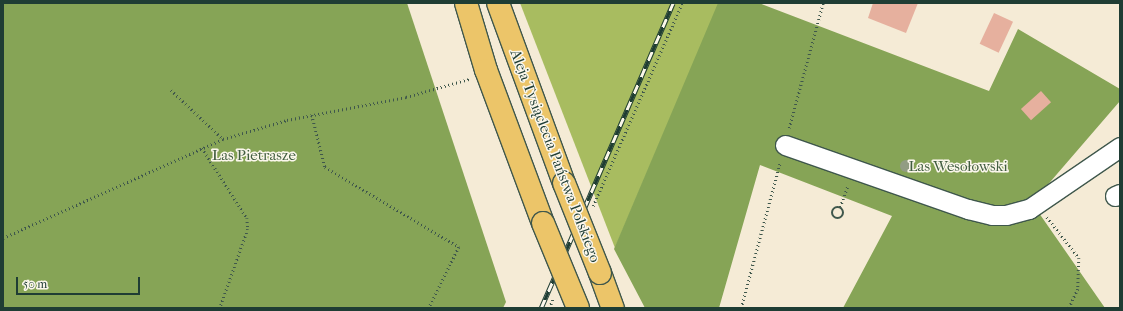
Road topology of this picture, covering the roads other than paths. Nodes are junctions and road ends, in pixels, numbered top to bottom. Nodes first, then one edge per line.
1 (466, 3) edge
2 (498, 3) edge
3 (784, 145) dead end
4 (1120, 146) edge
5 (578, 308) edge
6 (613, 308) edge

1 - 5 highway, bridge
2 - 6 highway, Aleja Tysiąclecia Państwa Polskiego, bridge
3 - 4 lane

